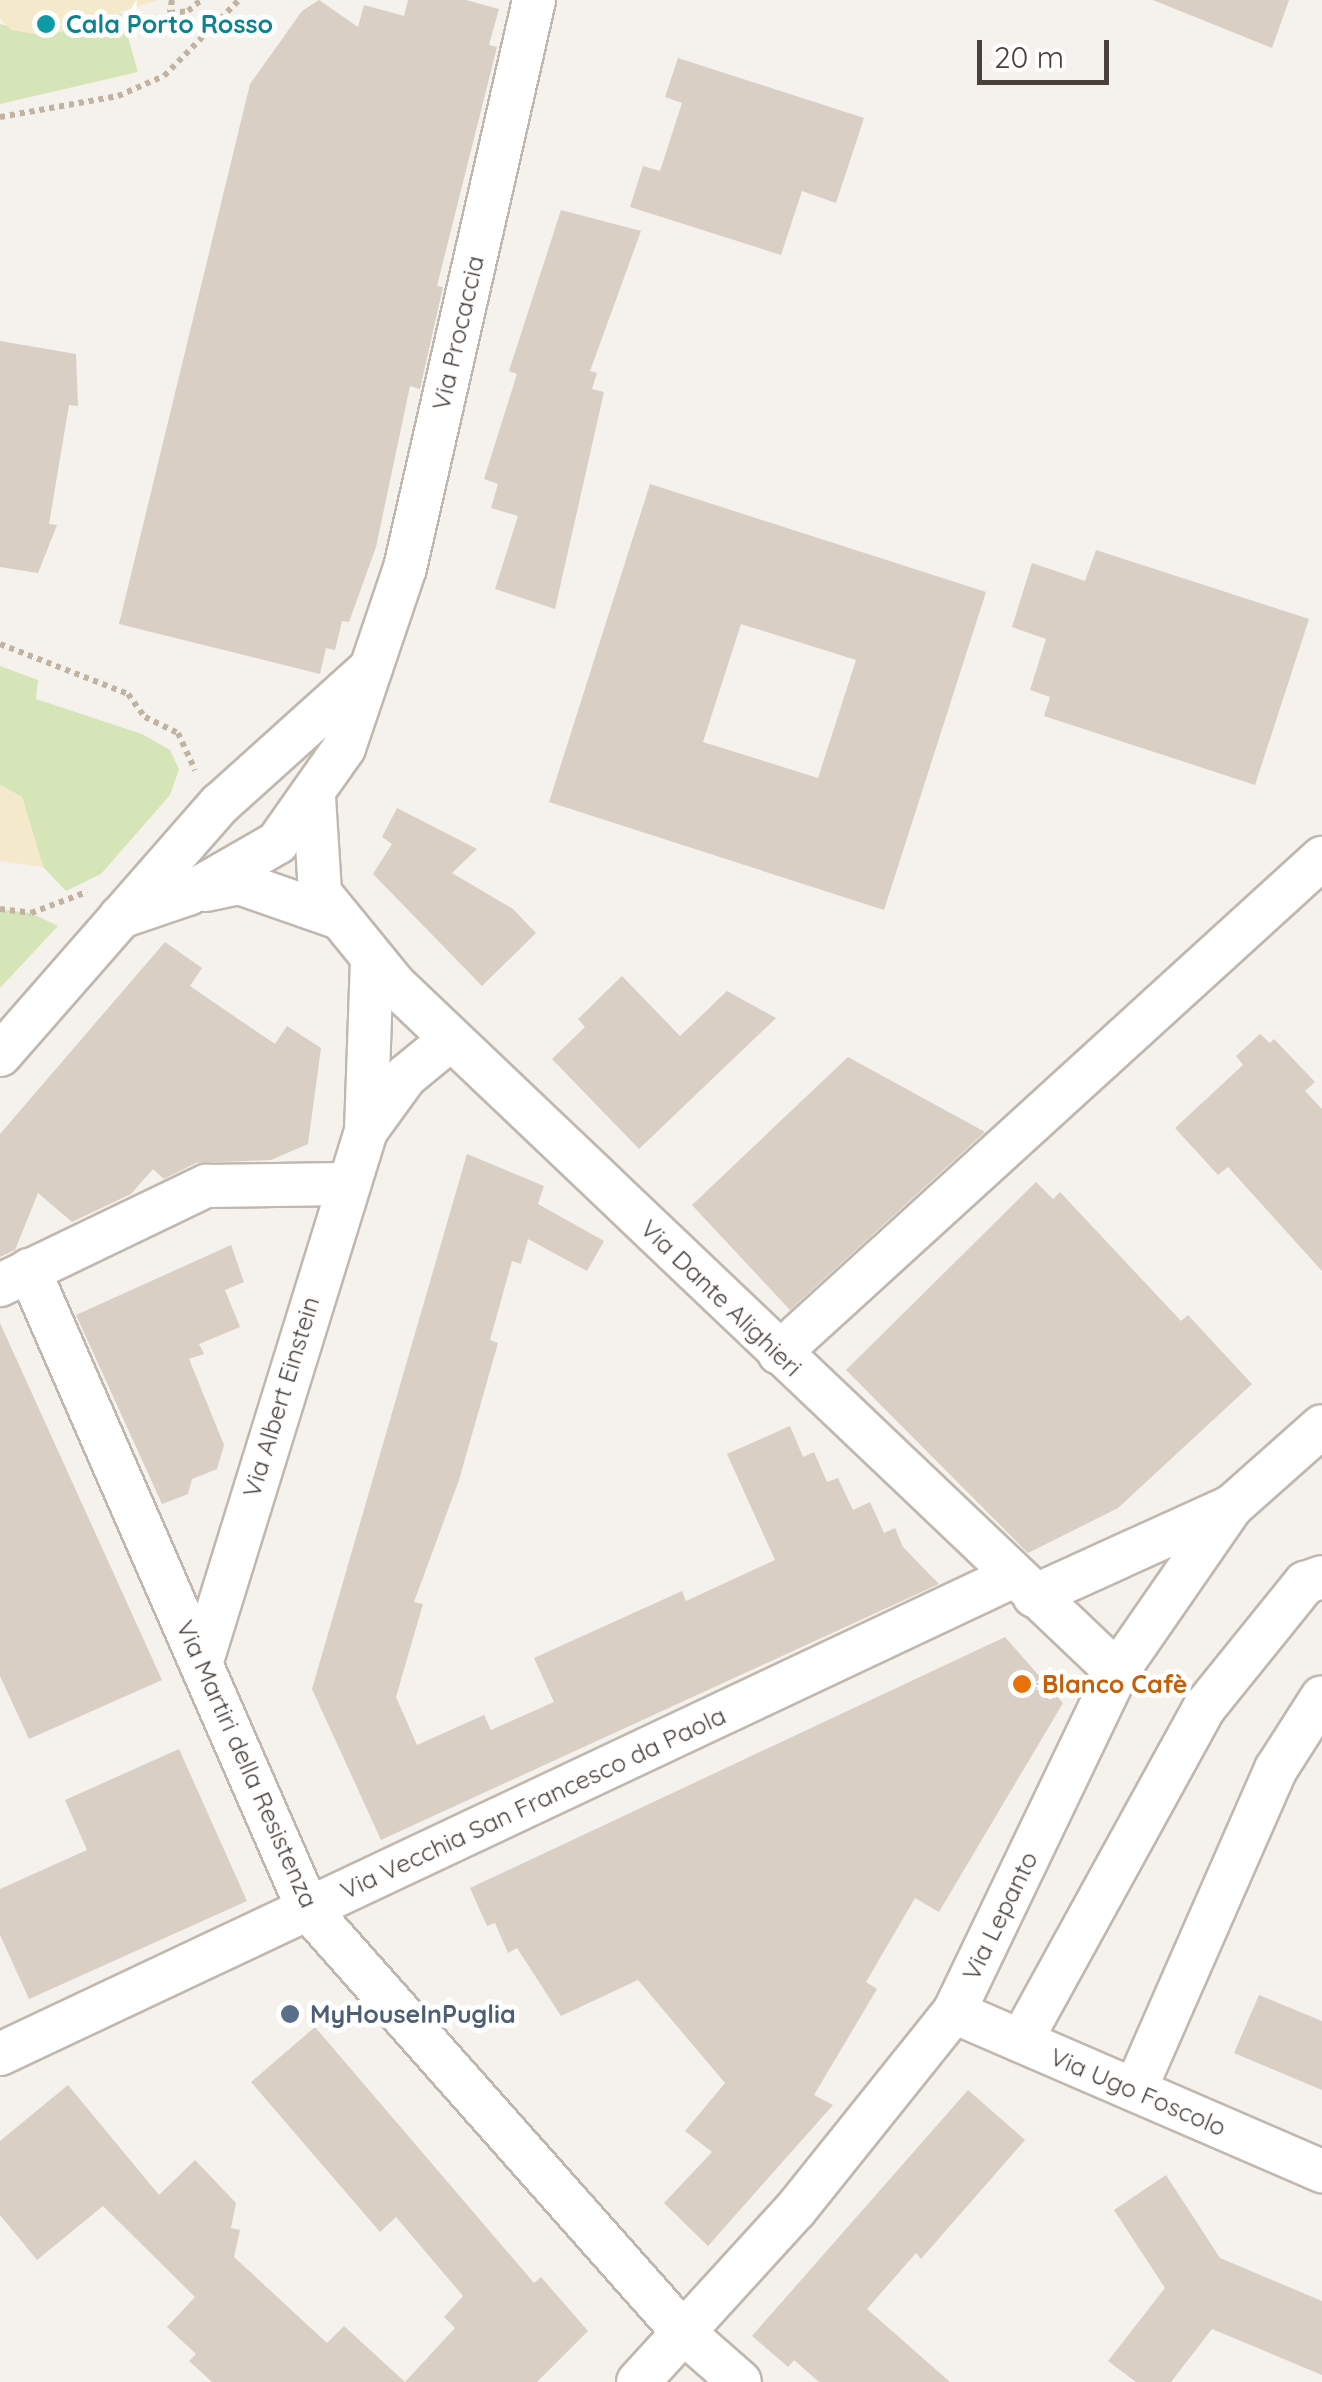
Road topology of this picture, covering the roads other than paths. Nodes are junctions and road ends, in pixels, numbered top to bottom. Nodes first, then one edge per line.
1 (534, 0) edge
2 (375, 664) junction
3 (254, 773) junction
4 (314, 797) junction
5 (267, 844) junction
6 (182, 850) junction
7 (1322, 858) edge
8 (304, 884) junction
9 (188, 894) junction
10 (112, 904) junction
11 (372, 959) junction
12 (451, 1039) junction
13 (0, 1056) edge
14 (366, 1131) junction
15 (345, 1184) junction
16 (14, 1278) edge
17 (778, 1353) junction
18 (1322, 1426) edge
19 (1232, 1506) junction
20 (1322, 1577) edge
21 (1023, 1587) junction
22 (201, 1664) junction
23 (1117, 1672) junction
24 (1322, 1697) edge
25 (308, 1909) junction
26 (954, 2012) junction
27 (1021, 2041) junction
28 (0, 2054) edge
29 (1135, 2090) junction
30 (1322, 2172) edge
31 (682, 2331) junction
32 (638, 2382) edge
33 (740, 2382) edge

1 - 2 street, Via Procaccia
2 - 3 street, Via Procaccia
2 - 4 street, Via Procaccia
3 - 5 street
3 - 6 street, Via Procaccia
4 - 5 street, Via Procaccia
4 - 8 street
5 - 6 street
5 - 8 street
5 - 9 street, Via Procaccia
6 - 10 street, Via Procaccia
7 - 17 street
8 - 9 street
8 - 11 street, Via Dante Alighieri
9 - 10 street, Via Procaccia
10 - 13 street, Via Procaccia
11 - 12 street, Via Dante Alighieri
11 - 14 street
12 - 14 street
12 - 17 street, Via Dante Alighieri
14 - 15 street, Via Albert Einstein
15 - 16 street
15 - 22 street, Via Albert Einstein
16 - 22 street, Via Martiri della Resistenza
17 - 21 street, Via Dante Alighieri
18 - 19 street, Via Lepanto
19 - 21 street, Via Vecchia San Francesco da Paola
19 - 23 street, Via Lepanto
20 - 27 street
21 - 23 street, Via Dante Alighieri
21 - 25 street, Via Vecchia San Francesco da Paola
22 - 25 street, Via Martiri della Resistenza
23 - 26 street, Via Lepanto
24 - 29 street
25 - 28 street, Via Vecchia San Francesco da Paola
25 - 31 street, Via Martiri della Resistenza
26 - 27 street, Via Ugo Foscolo
26 - 31 street, Via Lepanto
27 - 29 street, Via Ugo Foscolo
29 - 30 street, Via Ugo Foscolo
31 - 32 street, Via Lepanto
31 - 33 street, Via Martiri della Resistenza

